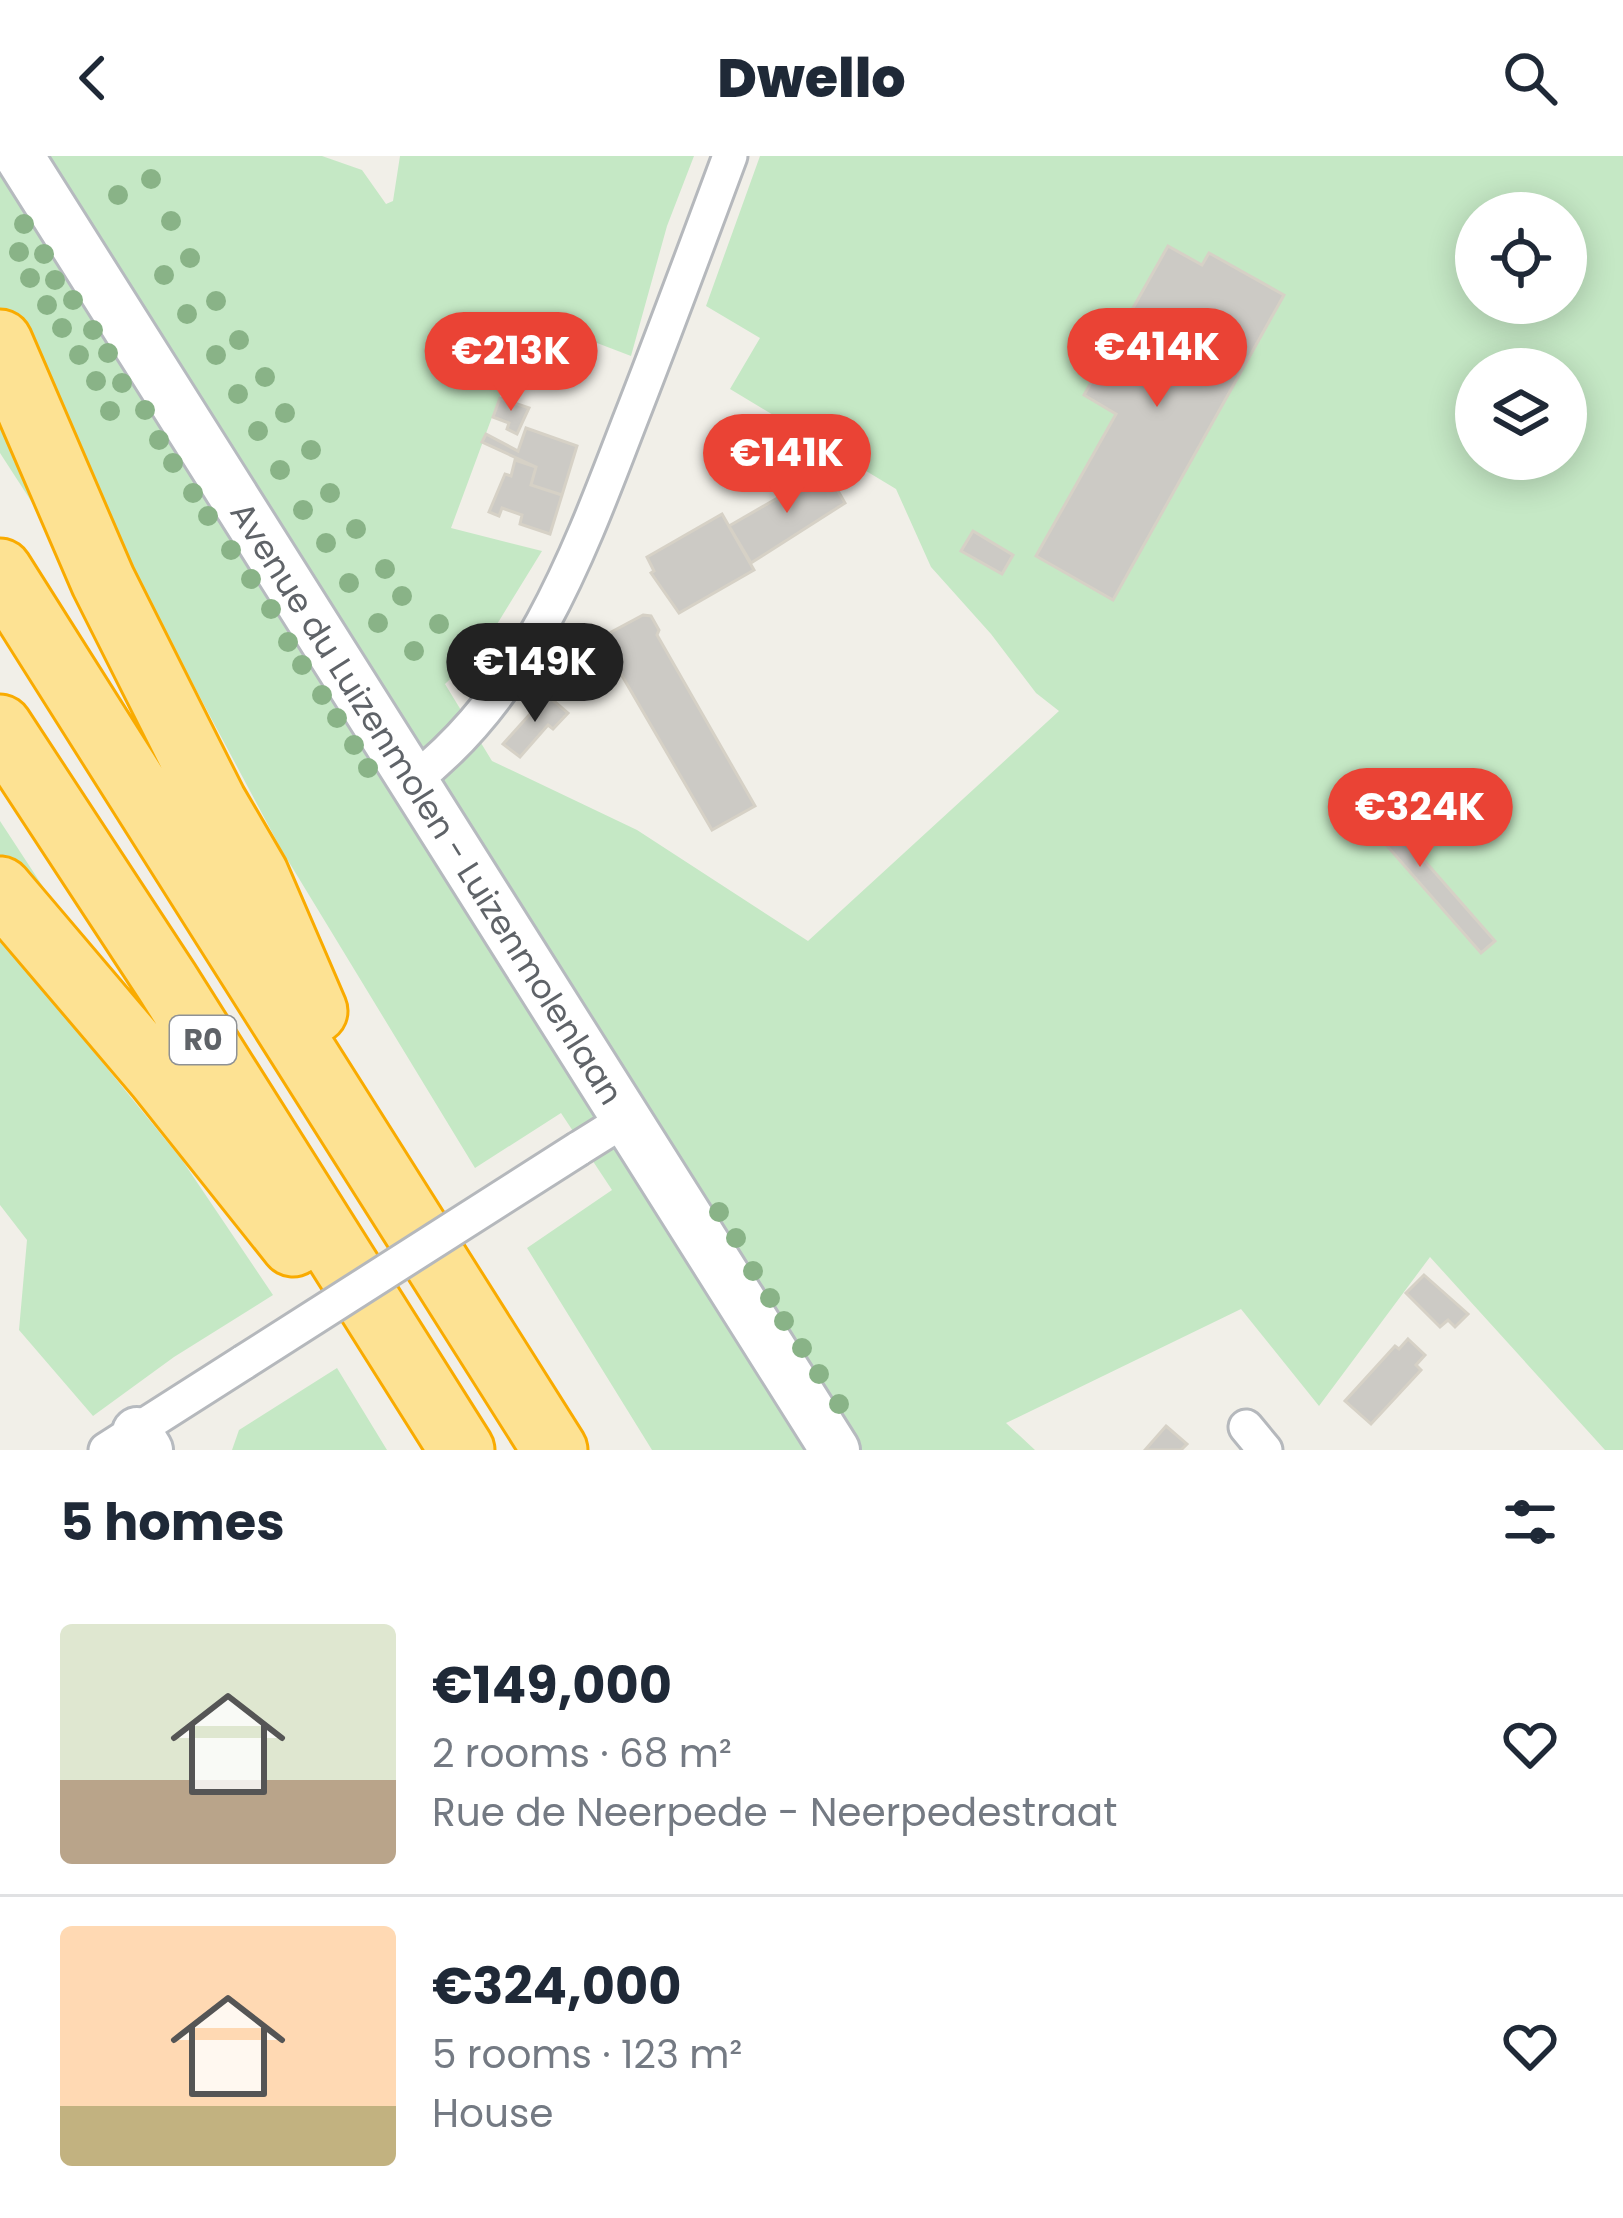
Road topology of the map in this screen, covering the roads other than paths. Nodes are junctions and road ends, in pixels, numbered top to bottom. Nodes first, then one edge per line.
1 (19, 156) edge
2 (730, 156) edge
3 (0, 342) edge
4 (0, 571) edge
5 (0, 728) edge
6 (414, 780) junction
7 (0, 890) edge
8 (626, 1119) junction
9 (391, 1189) junction
10 (402, 1356) junction
11 (130, 1444) edge
12 (462, 1450) edge
13 (555, 1450) edge
14 (835, 1450) edge

1 - 6 street, Avenue du Luizenmolen - Luizenmolenlaan
2 - 6 street
3 - 9 highway
4 - 9 highway, R0
5 - 10 highway, R0
6 - 8 street, Avenue du Luizenmolen - Luizenmolenlaan
7 - 10 highway
8 - 11 street, bridge
8 - 14 street, Avenue du Luizenmolen - Luizenmolenlaan
9 - 13 highway, R0
10 - 12 highway, R0

